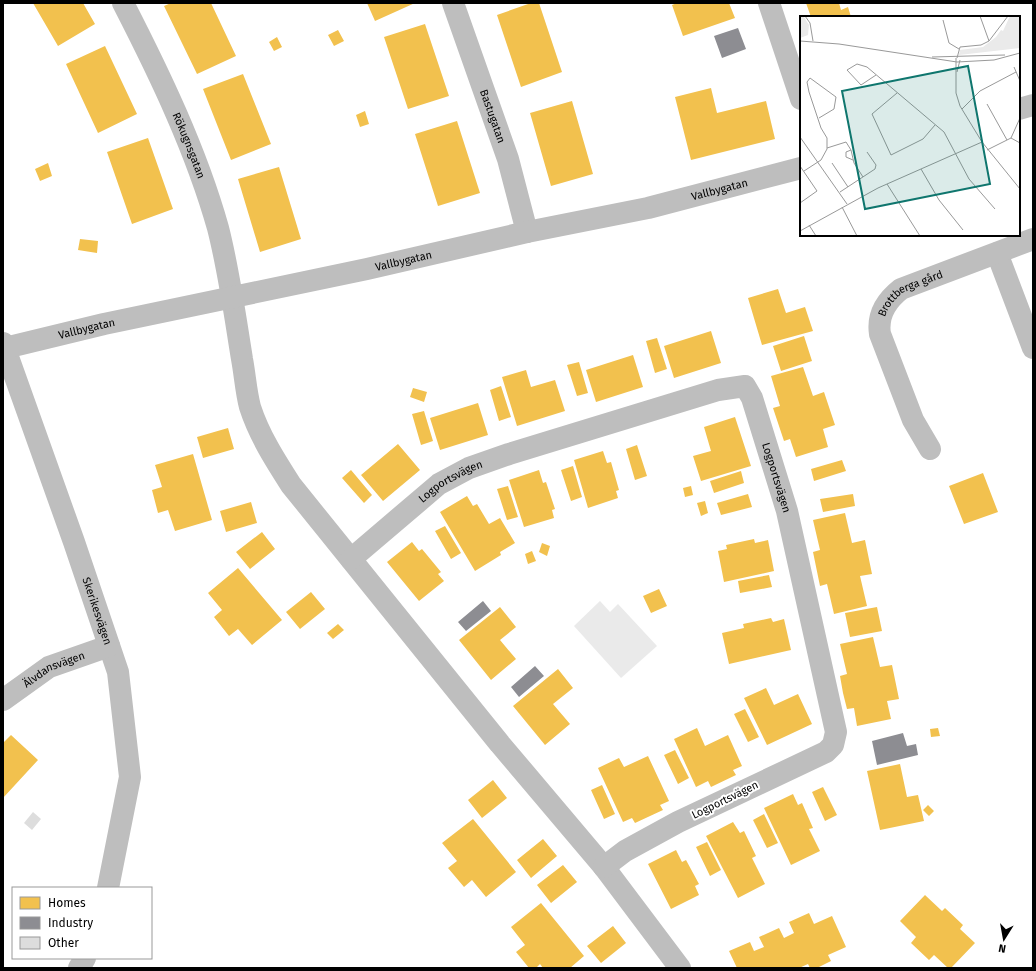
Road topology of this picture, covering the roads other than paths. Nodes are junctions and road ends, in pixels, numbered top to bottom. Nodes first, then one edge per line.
1 (123, 3) edge
2 (453, 3) edge
3 (769, 3) edge
4 (800, 96) edge
5 (1033, 105) edge
6 (1020, 109) edge
7 (800, 168) edge
8 (527, 232) junction
9 (1033, 239) edge
10 (997, 253) junction
11 (232, 296) junction
12 (4, 346) edge
13 (1033, 348) edge
14 (930, 449) dead end
15 (351, 559) junction
16 (109, 646) junction
17 (3, 700) edge
18 (604, 867) junction
19 (108, 887) edge
20 (84, 959) edge
21 (79, 968) edge
22 (680, 968) edge

1 - 11 street, Rökugnsgatan
2 - 8 street, Bastugatan
3 - 4 street
5 - 6 street
7 - 8 street, Vallbygatan
8 - 11 street, Vallbygatan
9 - 10 street, Brottberga gård
10 - 13 street
10 - 14 street, Brottberga gård
11 - 12 street, Vallbygatan
11 - 15 street
12 - 16 street, Skerikesvägen
15 - 18 street
15 - 18 street, Logportsvägen
16 - 17 street, Älvdansvägen
16 - 19 street, Skerikesvägen
18 - 22 street
20 - 21 street

